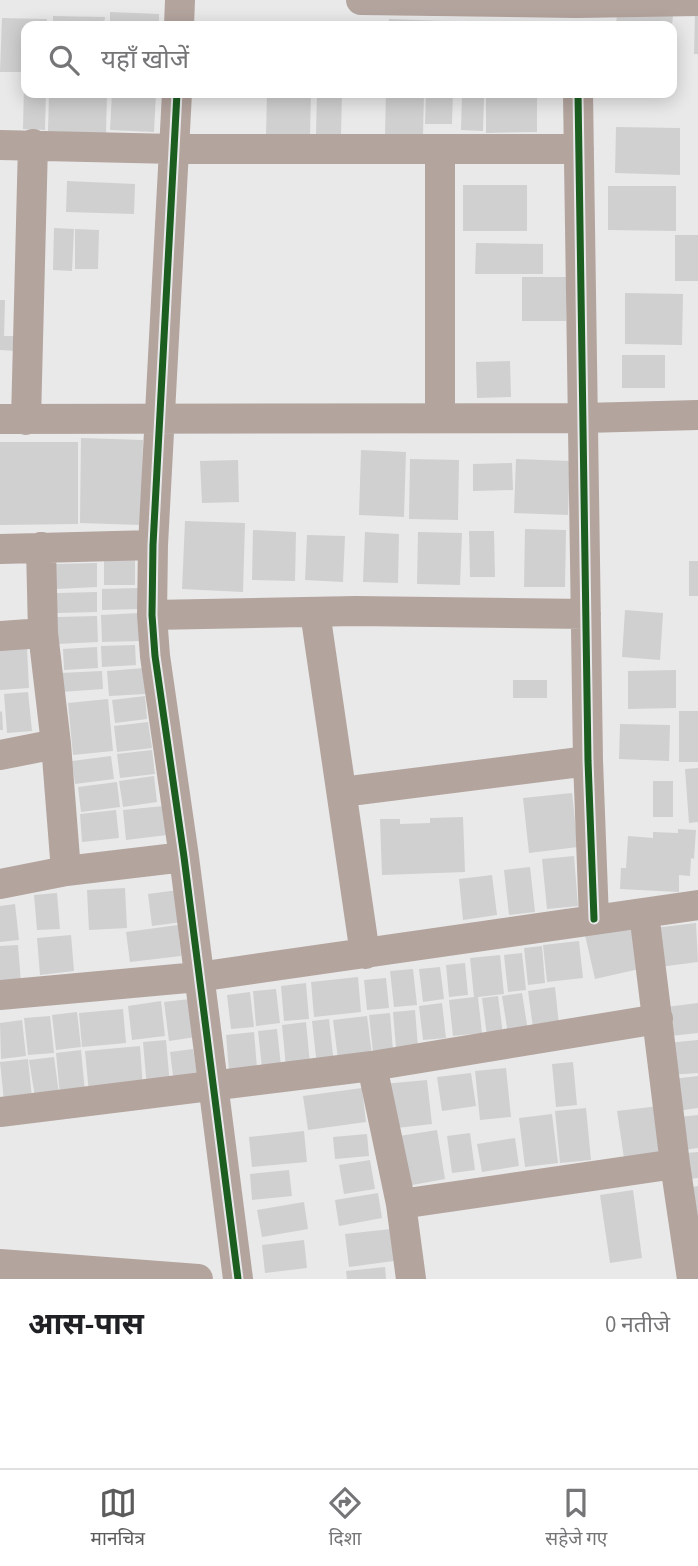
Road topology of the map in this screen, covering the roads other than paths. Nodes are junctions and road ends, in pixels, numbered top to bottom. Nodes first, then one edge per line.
1 (180, 0) edge
2 (361, 0) edge
3 (698, 1) edge
4 (576, 15) edge
5 (179, 21) edge
6 (177, 98) edge
7 (578, 98) edge
8 (33, 144) junction
9 (0, 145) edge
10 (175, 149) junction
11 (440, 149) junction
12 (579, 149) junction
13 (698, 415) edge
14 (160, 418) junction
15 (440, 418) junction
16 (584, 418) junction
17 (13, 420) edge
18 (153, 545) junction
19 (41, 548) junction
20 (0, 549) edge
21 (316, 612) junction
22 (586, 614) junction
23 (152, 615) junction
24 (43, 633) junction
25 (0, 636) edge
26 (56, 744) junction
27 (0, 755) edge
28 (588, 761) junction
29 (342, 792) junction
30 (184, 857) junction
31 (66, 871) junction
32 (0, 884) edge
33 (698, 905) edge
34 (643, 913) junction
35 (594, 919) junction
36 (365, 954) junction
37 (198, 977) junction
38 (0, 996) edge
39 (658, 1019) junction
40 (372, 1066) junction
41 (212, 1085) junction
42 (0, 1112) edge
43 (675, 1164) junction
44 (401, 1204) junction
45 (0, 1264) edge
46 (198, 1279) edge
47 (237, 1279) edge
48 (411, 1279) edge
49 (692, 1279) edge

1 - 5 street
2 - 4 street
3 - 4 street
6 - 10 street
7 - 12 street
8 - 9 street
8 - 10 street
8 - 17 street
10 - 11 street
10 - 14 street
11 - 12 street
11 - 15 street
12 - 16 street
13 - 16 street
14 - 15 street
14 - 17 street
14 - 18 street
15 - 16 street
16 - 22 street
18 - 19 street
18 - 23 street
19 - 20 street
19 - 24 street
21 - 22 street
21 - 23 street
21 - 29 street
22 - 28 street
23 - 30 street
24 - 25 street
24 - 26 street
26 - 27 street
26 - 31 street
28 - 29 street
28 - 35 street
29 - 36 street
30 - 31 street
30 - 37 street
31 - 32 street
33 - 34 street
34 - 35 street
34 - 39 street
35 - 36 street
36 - 37 street
37 - 38 street
37 - 41 street
39 - 40 street
39 - 43 street
40 - 41 street
40 - 44 street
41 - 42 street
41 - 47 street
43 - 44 street
43 - 49 street
44 - 48 street
45 - 46 street

